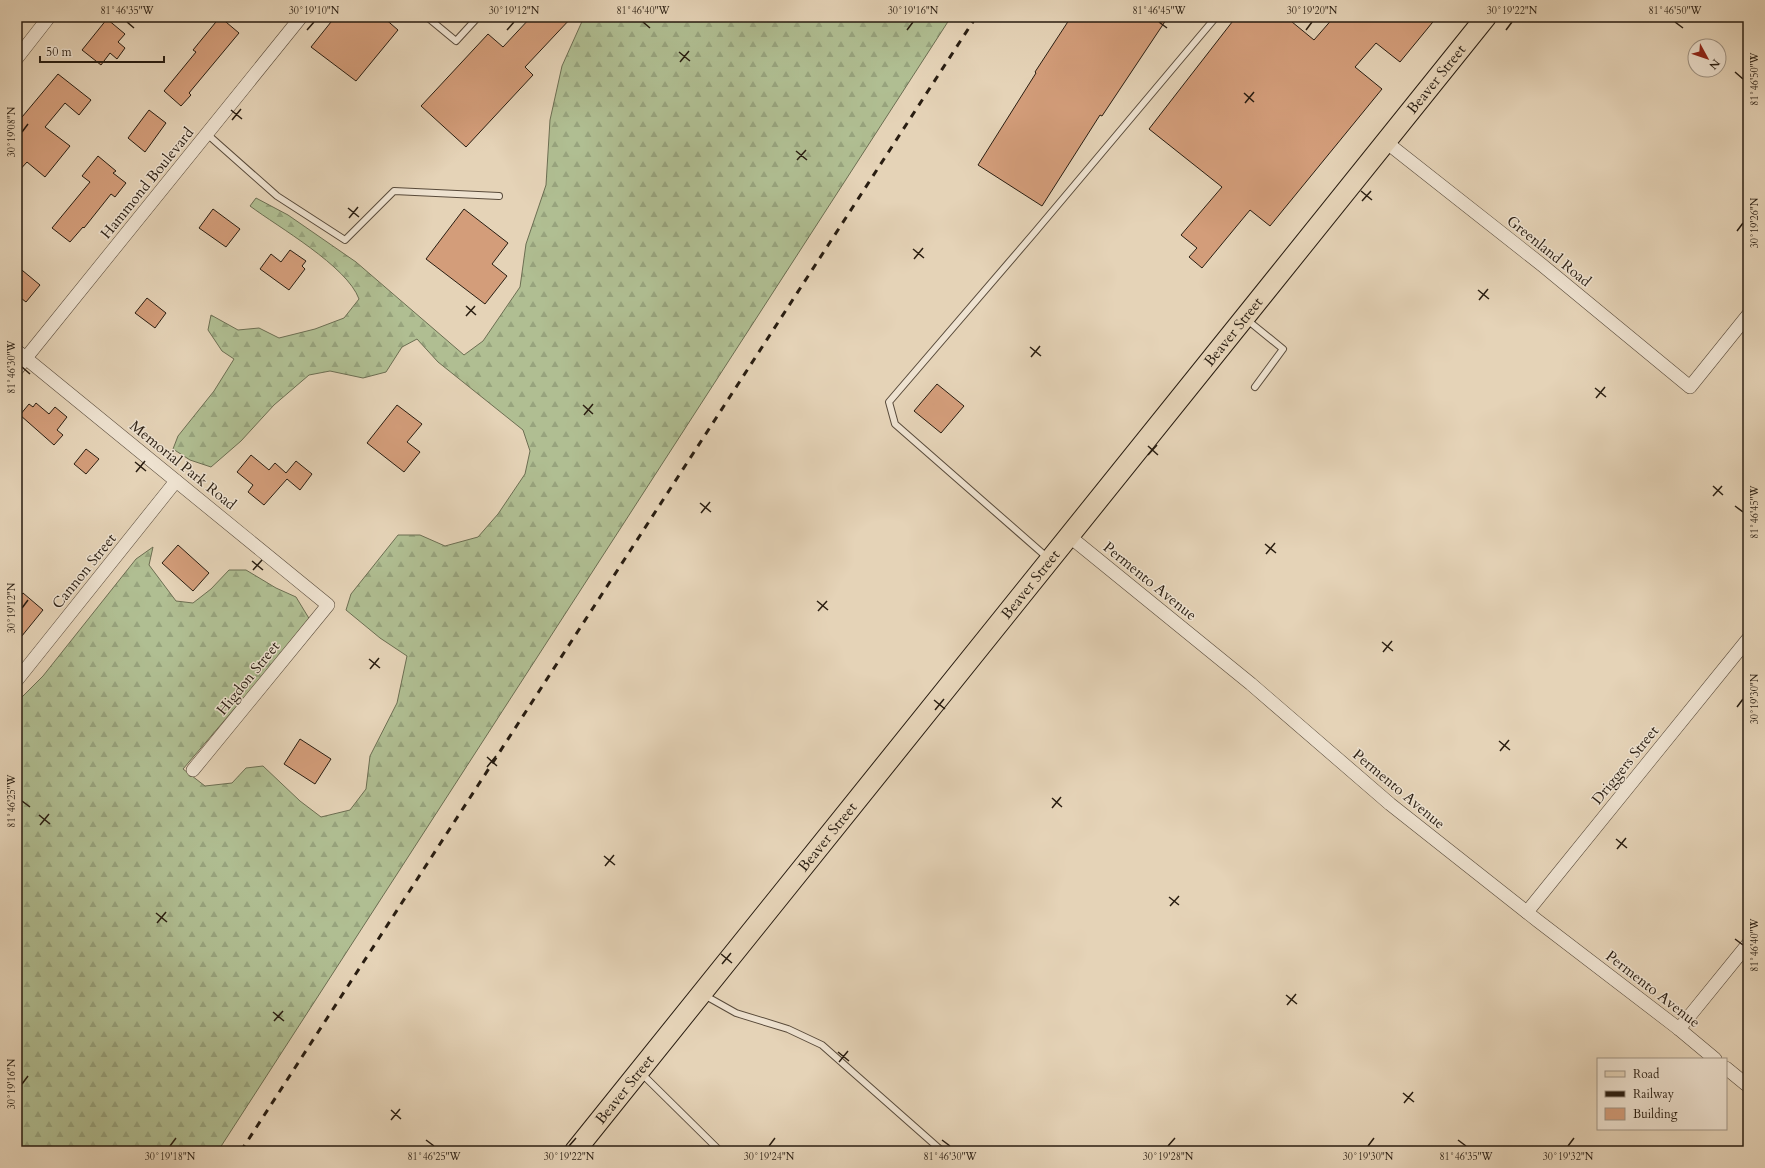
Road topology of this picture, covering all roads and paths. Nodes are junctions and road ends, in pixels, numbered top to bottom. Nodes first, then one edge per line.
1 (49, 17) edge
2 (301, 17) edge
3 (427, 17) edge
4 (478, 17) edge
5 (1216, 17) edge
6 (1486, 17) edge
7 (17, 58) edge
8 (207, 134) junction
9 (1386, 142) junction
10 (499, 196) dead end
11 (1748, 315) edge
12 (1245, 318) junction
13 (22, 354) edge
14 (17, 369) edge
15 (1255, 387) dead end
16 (176, 481) junction
17 (1069, 536) junction
18 (1050, 560) junction
19 (328, 605) joint
20 (1748, 639) edge
21 (17, 680) edge
22 (193, 770) dead end
23 (1527, 912) junction
24 (1748, 944) edge
25 (701, 993) junction
26 (1679, 1029) junction
27 (1714, 1058) edge
28 (1727, 1069) edge
29 (639, 1071) junction
30 (1748, 1086) edge
31 (575, 1151) edge
32 (720, 1151) edge
33 (942, 1151) edge

1 - 7 street
2 - 8 street, Hammond Boulevard
3 - 4 lane
5 - 18 lane
6 - 9 main road, Beaver Street
8 - 10 lane
8 - 13 street, Hammond Boulevard
9 - 11 street, Greenland Road
9 - 12 main road, Beaver Street
12 - 15 lane
12 - 17 main road, Beaver Street
13 - 14 street, Hammond Boulevard
13 - 16 street, Memorial Park Road
16 - 19 street, Memorial Park Road
16 - 21 street, Cannon Street
17 - 18 main road, Beaver Street
17 - 23 street, Permento Avenue
18 - 25 main road, Beaver Street
19 - 22 street, Higdon Street
20 - 23 street, Driggers Street
23 - 26 street, Permento Avenue
24 - 26 street
25 - 29 main road, Beaver Street
25 - 33 lane
26 - 27 street, Permento Avenue
28 - 30 street
29 - 31 main road, Beaver Street
29 - 32 lane

